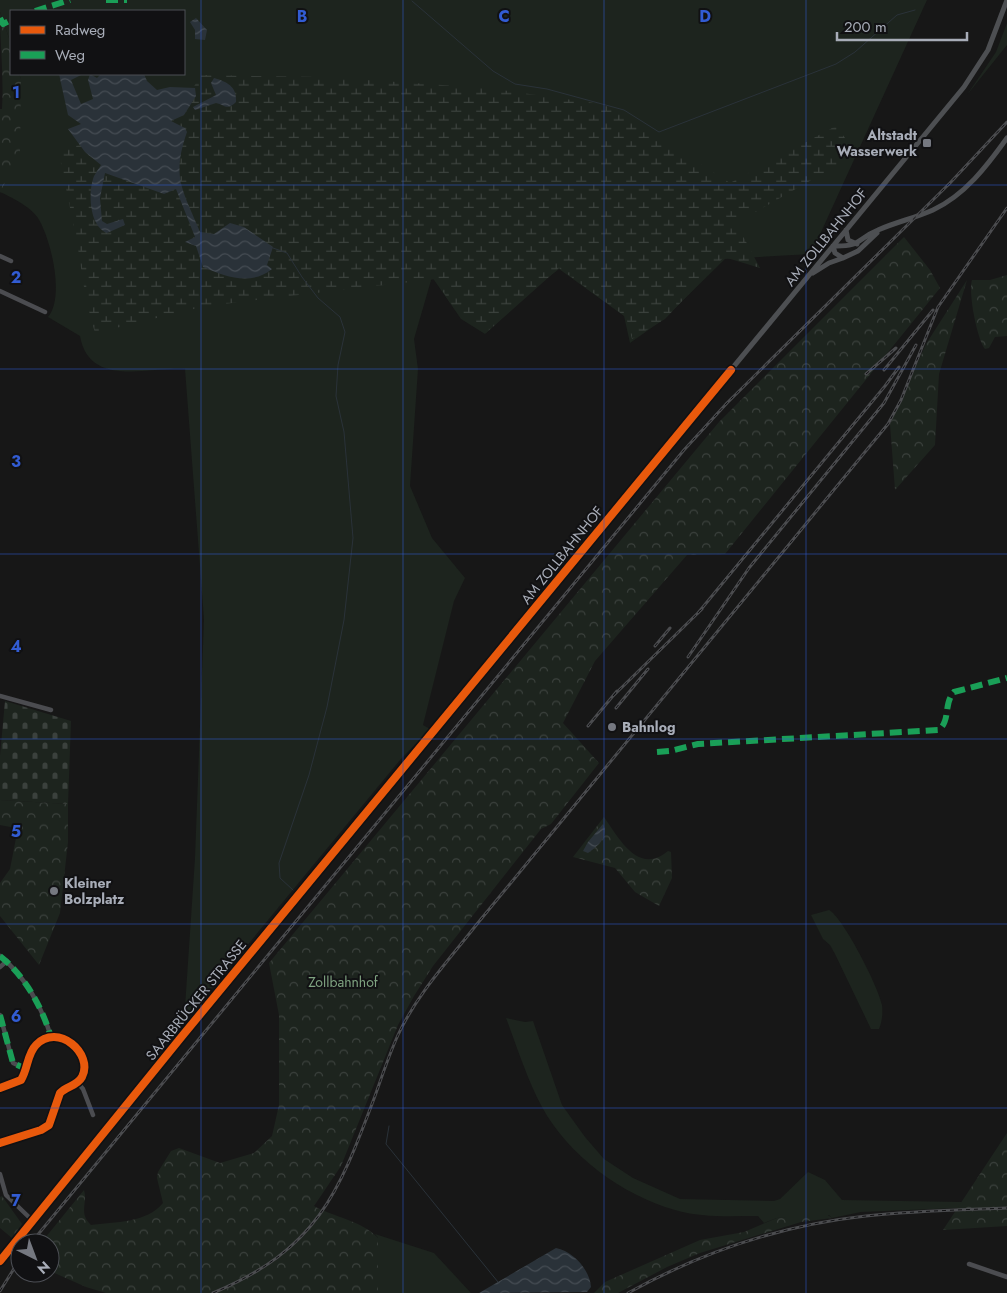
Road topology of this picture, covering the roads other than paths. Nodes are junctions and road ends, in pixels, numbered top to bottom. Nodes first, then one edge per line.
1 (1007, 0) edge
2 (1007, 138) edge
3 (883, 228) junction
4 (846, 230) junction
5 (858, 244) junction
6 (833, 246) junction
7 (0, 256) edge
8 (843, 258) junction
9 (11, 261) dead end
10 (807, 278) junction
11 (0, 291) edge
12 (45, 312) dead end
13 (0, 696) edge
14 (51, 710) dead end
15 (414, 756) joint
16 (0, 956) edge
17 (7, 961) junction
18 (0, 967) edge
19 (0, 1015) edge
20 (52, 1037) junction
21 (26, 1069) junction
22 (78, 1083) junction
23 (0, 1088) edge
24 (93, 1115) dead end
25 (0, 1142) edge
26 (0, 1174) edge
27 (33, 1221) junction
28 (0, 1261) edge
29 (969, 1264) dead end
30 (1007, 1278) edge

1 - 4 main road, AM ZOLLBAHNHOF
2 - 3 main road
3 - 5 main road
3 - 8 main road
4 - 5 main road
4 - 6 main road, AM ZOLLBAHNHOF
5 - 6 main road
6 - 8 main road
6 - 10 main road, AM ZOLLBAHNHOF
7 - 9 street
8 - 10 main road
10 - 15 main road, AM ZOLLBAHNHOF
11 - 12 street
13 - 14 street
15 - 27 main road, SAARBRÜCKER STRASSE
16 - 17 street
17 - 18 street
17 - 20 street
19 - 21 street
20 - 21 street
20 - 22 street
21 - 23 street
22 - 24 street
22 - 25 street
26 - 27 street
27 - 28 main road, SAARBRÜCKER STRASSE
29 - 30 street

